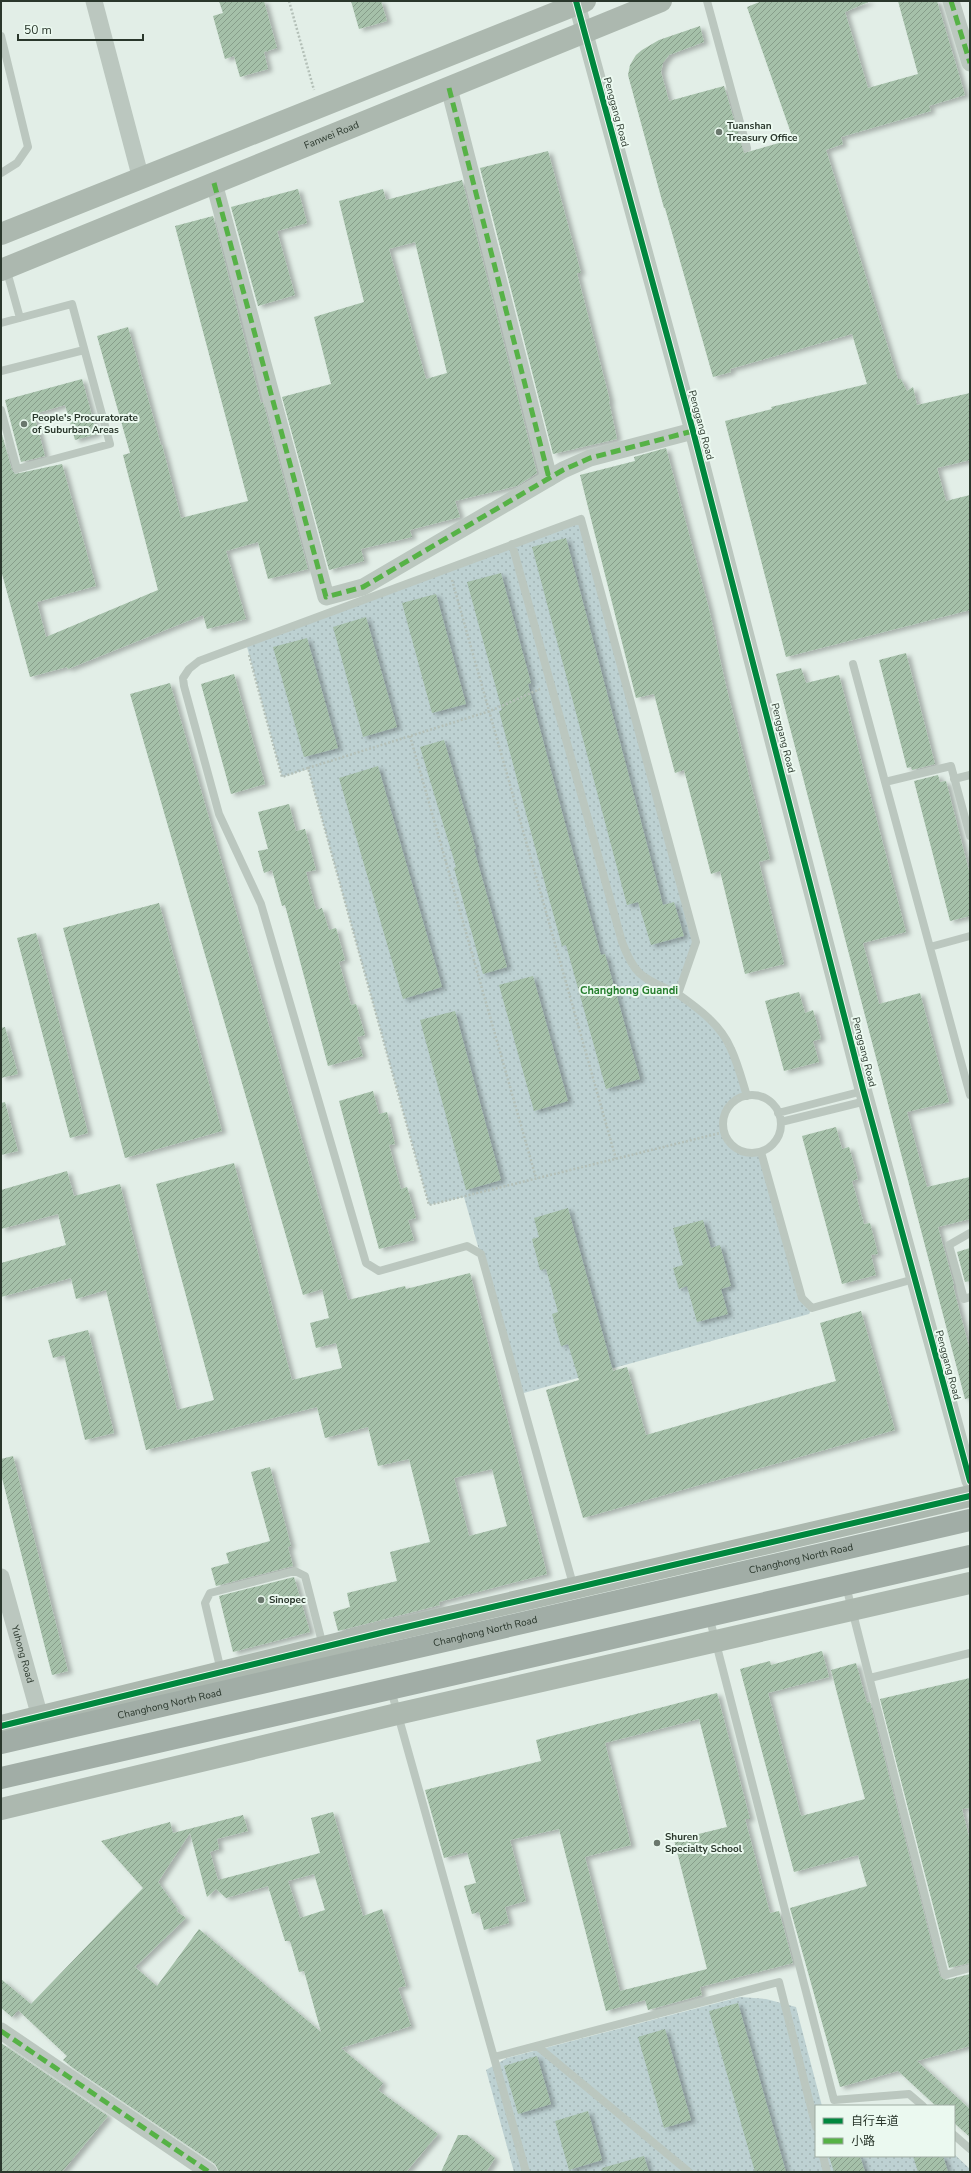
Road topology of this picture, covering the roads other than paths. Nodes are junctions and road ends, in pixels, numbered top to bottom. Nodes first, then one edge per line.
1 (94, 1) edge
2 (661, 1) edge
3 (707, 1) edge
4 (950, 1) edge
5 (579, 2) edge
6 (584, 33) junction
7 (1, 36) edge
8 (970, 63) edge
9 (449, 88) junction
10 (747, 148) dead end
11 (1, 173) edge
12 (141, 179) junction
13 (214, 183) junction
14 (1, 234) edge
15 (3, 269) edge
16 (20, 318) junction
17 (1, 323) edge
18 (84, 350) junction
19 (1, 372) edge
20 (1, 410) edge
21 (693, 430) junction
22 (549, 478) junction
23 (512, 544) junction
24 (853, 664) dead end
25 (970, 775) edge
26 (954, 779) junction
27 (885, 782) junction
28 (970, 836) edge
29 (970, 936) edge
30 (930, 947) junction
31 (678, 994) junction
32 (970, 1095) edge
33 (747, 1096) junction
34 (865, 1096) junction
35 (778, 1113) junction
36 (781, 1122) junction
37 (761, 1152) junction
38 (970, 1233) edge
39 (914, 1279) junction
40 (970, 1297) edge
41 (970, 1481) edge
42 (970, 1496) edge
43 (970, 1520) edge
44 (970, 1556) edge
45 (1, 1577) edge
46 (970, 1583) edge
47 (846, 1584) junction
48 (574, 1588) junction
49 (852, 1609) junction
50 (709, 1616) junction
51 (716, 1640) junction
52 (323, 1647) junction
53 (970, 1652) edge
54 (221, 1672) junction
55 (870, 1678) junction
56 (390, 1688) junction
57 (397, 1714) junction
58 (42, 1724) junction
59 (1, 1726) edge
60 (1, 1742) edge
61 (1, 1778) edge
62 (1, 1809) edge
63 (970, 1968) edge
64 (1, 2030) edge
65 (537, 2046) junction
66 (494, 2057) junction
67 (922, 2105) edge
68 (815, 2123) edge
69 (955, 2136) edge
70 (969, 2150) edge
71 (823, 2157) edge
72 (209, 2172) edge
73 (526, 2172) edge
74 (689, 2172) edge
75 (828, 2172) edge

1 - 12 street
2 - 6 street, Fanwei Road
3 - 10 lane
4 - 8 street
5 - 6 street, Penggang Road
5 - 12 street
6 - 9 street, Fanwei Road
6 - 21 street, Penggang Road
7 - 11 lane
9 - 13 street, Fanwei Road
9 - 22 street
12 - 14 street
13 - 15 street, Fanwei Road
13 - 22 street
15 - 16 lane
16 - 17 lane
16 - 18 lane
18 - 19 lane
18 - 20 lane
21 - 22 street
21 - 34 street, Penggang Road
23 - 31 lane
23 - 31 lane
23 - 48 lane
24 - 27 lane
25 - 26 lane
26 - 27 lane
26 - 28 lane
27 - 30 lane
29 - 30 lane
30 - 32 lane
31 - 33 lane
33 - 35 lane
33 - 37 lane
34 - 35 lane
34 - 36 lane
34 - 39 street, Penggang Road
35 - 36 lane
36 - 37 lane
37 - 39 lane
38 - 40 lane
39 - 41 street, Penggang Road
42 - 48 street
43 - 58 highway, Changhong North Road
44 - 47 highway
45 - 58 street, Yuhong Road
46 - 49 street
47 - 49 lane
47 - 50 highway
48 - 52 street
49 - 51 street
49 - 55 lane
50 - 51 lane
50 - 56 highway
51 - 57 street
51 - 67 lane
52 - 54 street
52 - 54 lane
53 - 55 lane
54 - 58 street
55 - 63 lane
56 - 57 lane
56 - 61 highway
57 - 62 street
57 - 66 lane
58 - 59 street
58 - 60 highway, Changhong North Road
64 - 72 street
65 - 66 lane
65 - 68 lane
65 - 74 lane
66 - 73 lane
69 - 70 lane
71 - 75 lane

